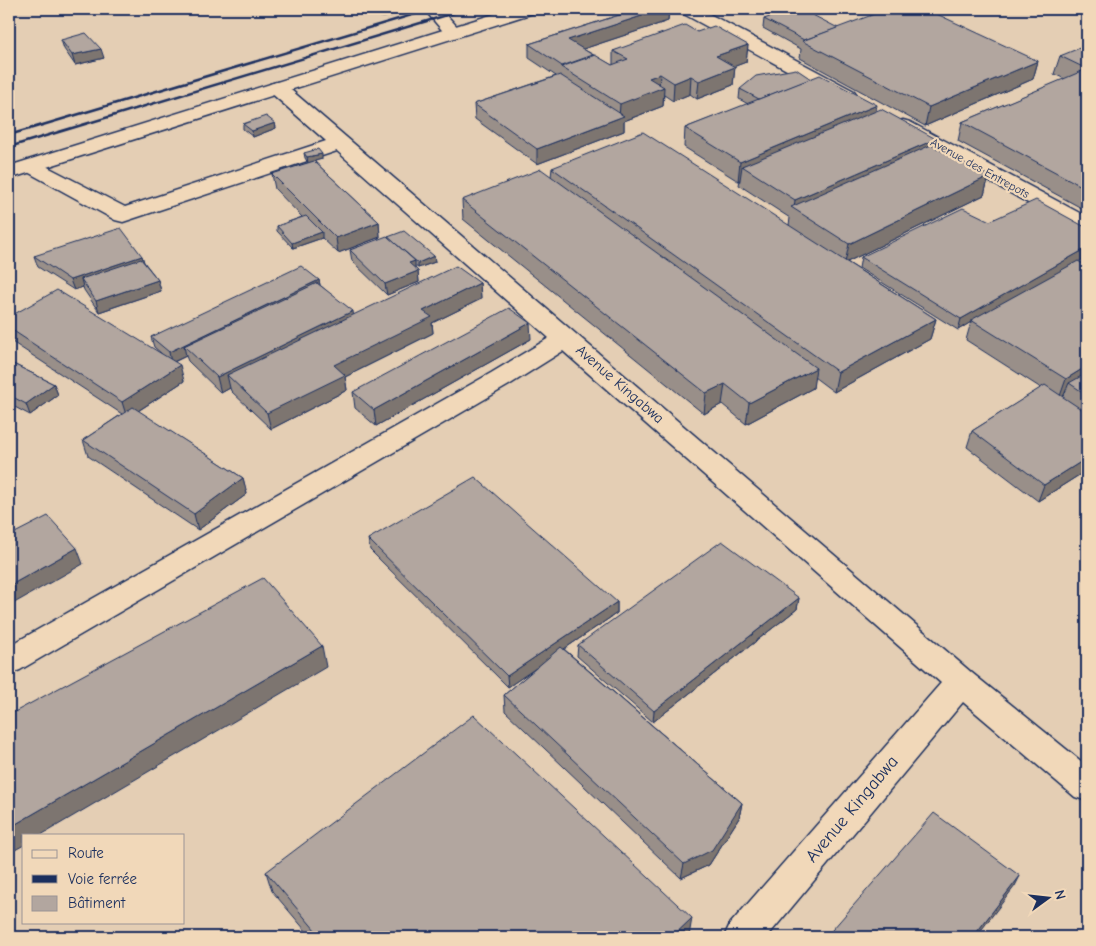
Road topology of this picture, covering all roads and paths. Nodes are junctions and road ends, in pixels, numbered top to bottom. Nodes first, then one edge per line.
1 (365, 9) edge
2 (395, 9) edge
3 (432, 9) edge
4 (527, 9) edge
5 (688, 9) edge
6 (453, 32) junction
7 (277, 88) junction
8 (862, 103) edge
9 (888, 118) edge
10 (340, 143) junction
11 (31, 166) junction
12 (9, 173) edge
13 (1087, 226) edge
14 (566, 338) junction
15 (9, 661) edge
16 (961, 682) junction
17 (1087, 786) edge
18 (743, 937) edge

1 - 2 street
3 - 6 street
4 - 6 street
5 - 8 street
6 - 7 street
7 - 10 street, Avenue Kingabwa
7 - 11 street
9 - 13 street, Avenue des Entrepots
10 - 11 street
10 - 14 street, Avenue Kingabwa
11 - 12 street
14 - 15 street
14 - 16 street, Avenue Kingabwa
16 - 17 street, Avenue Kingabwa
16 - 18 street, Avenue Kingabwa

